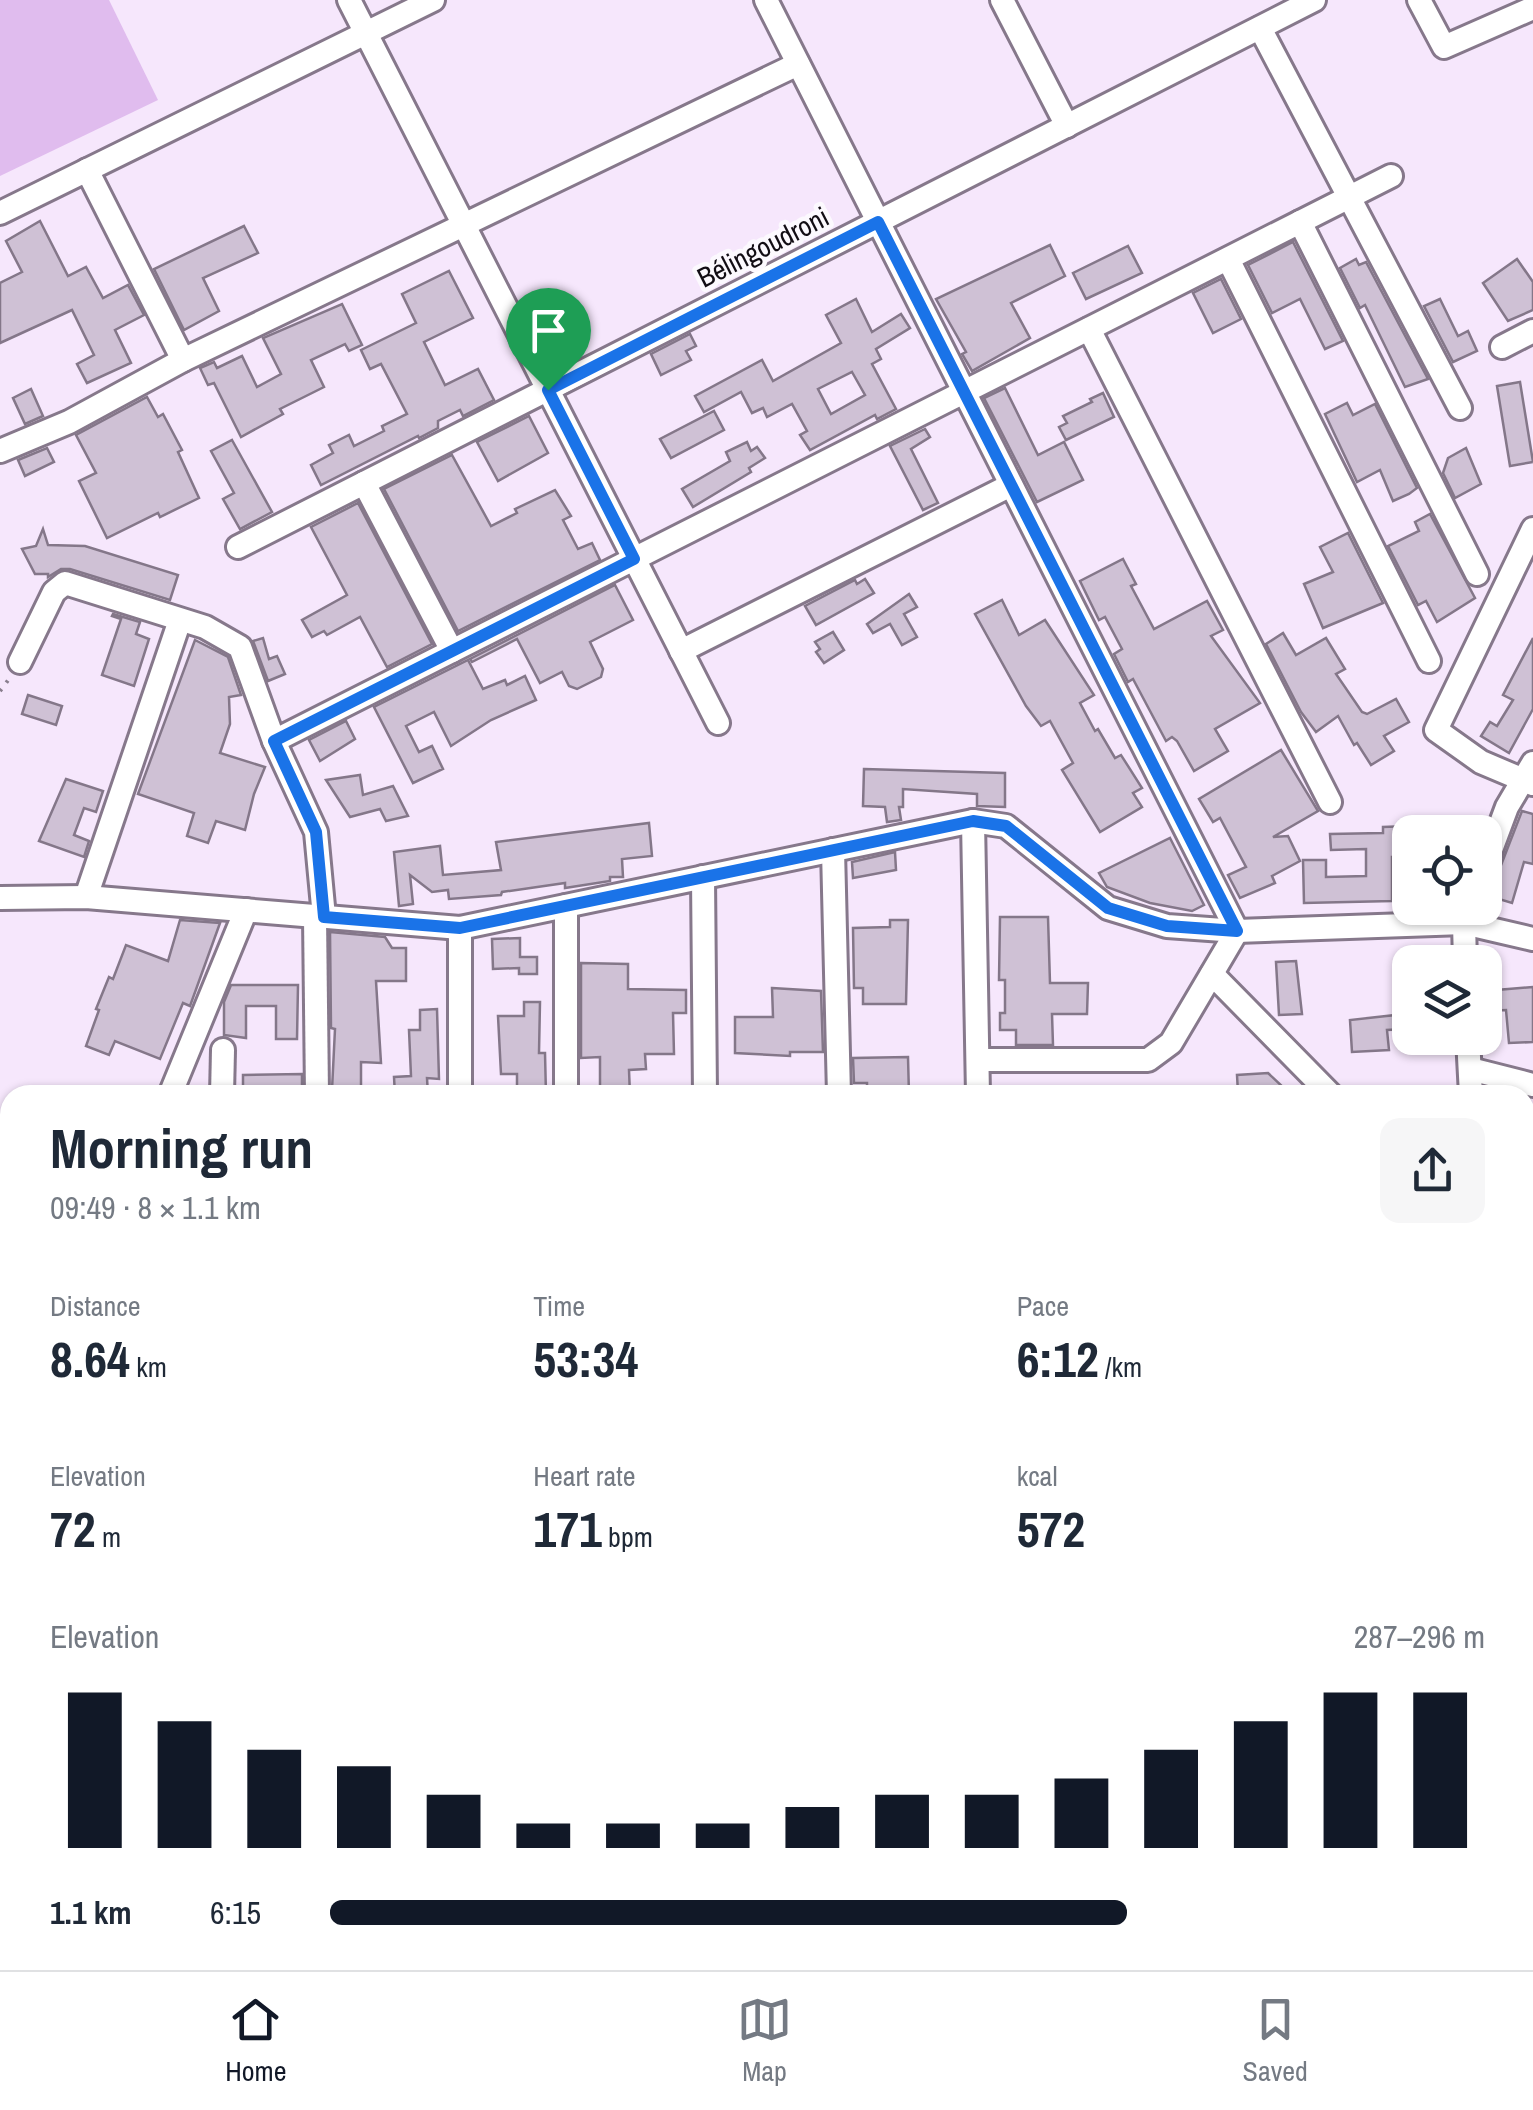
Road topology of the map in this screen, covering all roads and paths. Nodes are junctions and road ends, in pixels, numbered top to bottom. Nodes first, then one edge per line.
1 (349, 0) edge
2 (434, 0) edge
3 (766, 0) edge
4 (1002, 0) edge
5 (1314, 0) edge
6 (1419, 0) edge
7 (1533, 8) edge
8 (1260, 28) junction
9 (366, 33) junction
10 (798, 64) junction
11 (1067, 126) junction
12 (87, 170) junction
13 (1391, 176) dead end
14 (1349, 198) junction
15 (0, 213) edge
16 (878, 222) junction
17 (1300, 222) junction
18 (464, 226) junction
19 (1228, 258) junction
20 (1089, 329) junction
21 (1533, 330) edge
22 (1502, 348) dead end
23 (183, 360) junction
24 (548, 390) junction
25 (964, 392) junction
26 (1460, 408) dead end
27 (0, 451) edge
28 (364, 483) junction
29 (1012, 485) junction
30 (1533, 529) edge
31 (238, 547) dead end
32 (634, 559) junction
33 (1477, 574) dead end
34 (180, 620) junction
35 (452, 651) junction
36 (681, 651) junction
37 (1429, 661) dead end
38 (20, 662) dead end
39 (718, 723) dead end
40 (274, 741) junction
41 (1529, 776) edge
42 (1330, 802) dead end
43 (1502, 820) edge
44 (973, 821) junction
45 (834, 850) junction
46 (703, 877) junction
47 (86, 897) junction
48 (0, 898) edge
49 (566, 906) junction
50 (246, 910) junction
51 (319, 916) junction
52 (1392, 920) edge
53 (1494, 925) edge
54 (460, 928) junction
55 (1237, 931) junction
56 (1533, 939) edge
57 (1212, 974) junction
58 (223, 1050) dead end
59 (1469, 1055) edge
60 (978, 1060) junction
61 (1470, 1069) junction
62 (174, 1085) edge
63 (222, 1085) edge
64 (318, 1085) edge
65 (460, 1085) edge
66 (566, 1085) edge
67 (705, 1085) edge
68 (839, 1085) edge
69 (978, 1085) edge
70 (1320, 1085) edge
71 (1471, 1085) edge
72 (1533, 1085) edge

1 - 9 street
2 - 9 street
3 - 10 street
4 - 11 street
5 - 8 street, Bélingoudroni
6 - 7 street
8 - 11 street, Bélingoudroni
8 - 14 street
9 - 12 street
9 - 18 street
10 - 16 street
10 - 18 street
11 - 16 street, Bélingoudroni
12 - 15 street
12 - 23 street
13 - 14 street
14 - 17 street
14 - 26 street
16 - 24 street, Bélingoudroni
16 - 25 street
17 - 19 street
17 - 33 street
18 - 23 street
18 - 24 street
19 - 20 street
19 - 37 street
20 - 25 street
20 - 42 street
21 - 22 street
23 - 27 street
24 - 28 street, Bélingoudroni
24 - 32 street
25 - 29 street
25 - 32 street
28 - 31 street, Bélingoudroni
28 - 35 street
29 - 36 street
29 - 55 street
30 - 41 street
32 - 35 street
32 - 36 street
34 - 38 street
34 - 40 street
34 - 47 street
35 - 40 street
36 - 39 street
40 - 51 street
41 - 43 street
44 - 45 street
44 - 55 street
44 - 60 street
45 - 46 street
45 - 68 street
46 - 49 street
46 - 67 street
47 - 48 street
47 - 50 street
49 - 54 street
49 - 66 street
50 - 51 street
50 - 62 street
51 - 54 street
51 - 64 street
52 - 55 street
53 - 56 street
54 - 65 street
55 - 57 street
57 - 60 street
57 - 70 street
58 - 63 street
59 - 61 street
60 - 69 street
61 - 71 street
61 - 72 street

